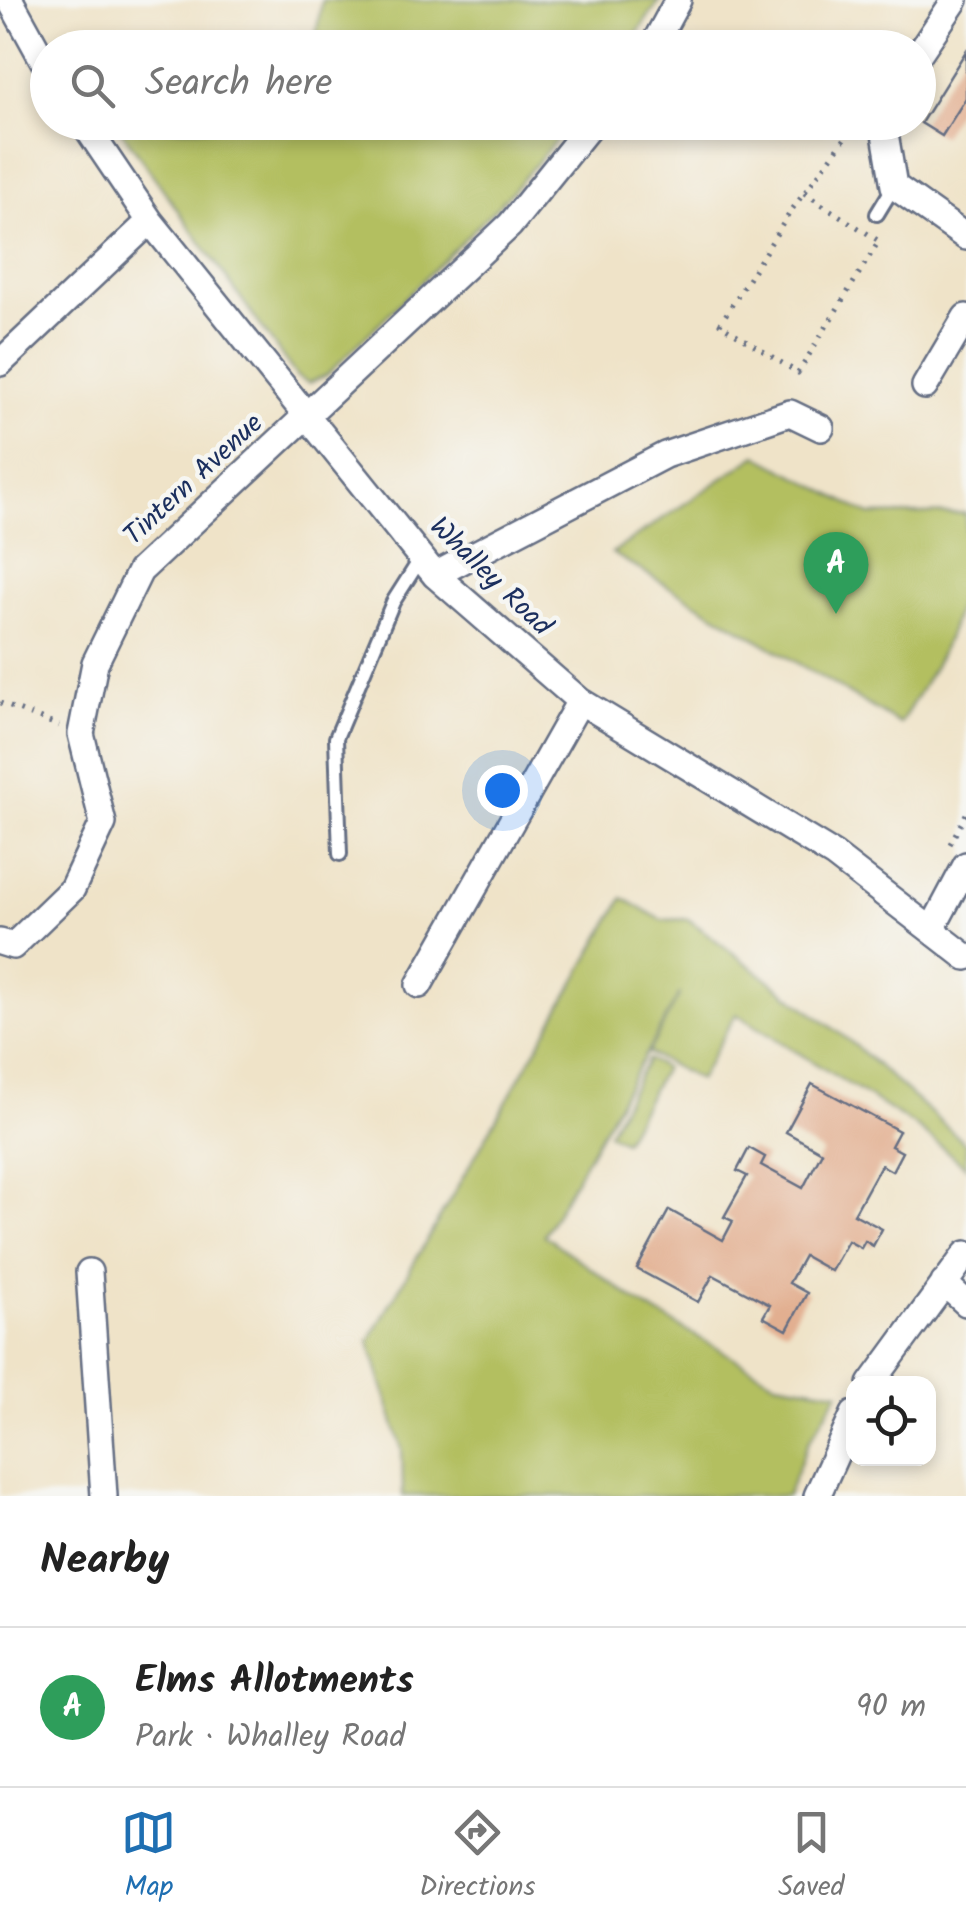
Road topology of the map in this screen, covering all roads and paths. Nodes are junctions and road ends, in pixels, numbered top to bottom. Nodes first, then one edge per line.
1 (10, 0) edge
2 (678, 0) edge
3 (955, 0) edge
4 (662, 30) edge
5 (935, 30) edge
6 (30, 37) edge
7 (96, 140) edge
8 (578, 140) edge
9 (844, 140) edge
10 (886, 140) edge
11 (894, 186) junction
12 (804, 193) junction
13 (877, 214) dead end
14 (150, 221) junction
15 (966, 238) edge
16 (966, 317) edge
17 (0, 363) edge
18 (925, 386) dead end
19 (306, 417) junction
20 (822, 428) dead end
21 (428, 566) junction
22 (580, 701) junction
23 (0, 704) edge
24 (81, 734) junction
25 (340, 854) dead end
26 (966, 865) edge
27 (932, 929) junction
28 (0, 942) edge
29 (966, 957) edge
30 (420, 986) dead end
31 (966, 1254) edge
32 (89, 1272) dead end
33 (944, 1283) junction
34 (966, 1303) edge
35 (877, 1376) edge
36 (846, 1432) edge
37 (104, 1496) edge
38 (817, 1496) edge

1 - 6 street
2 - 4 street
3 - 5 street
7 - 14 street, Whalley Road
8 - 19 street, Tintern Avenue
9 - 12 path
10 - 11 street
11 - 13 lane
11 - 15 street
12 - 12 path
14 - 17 street
14 - 19 street, Whalley Road
16 - 18 street
19 - 21 street, Whalley Road
19 - 24 street, Tintern Avenue
20 - 21 street
21 - 22 street, Whalley Road
21 - 25 lane
22 - 27 street, Whalley Road
22 - 30 street
23 - 24 path
24 - 28 street, Tintern Avenue
26 - 27 street
27 - 29 street, Whalley Road
31 - 33 street
32 - 37 street
33 - 34 street
33 - 35 street
36 - 38 street

